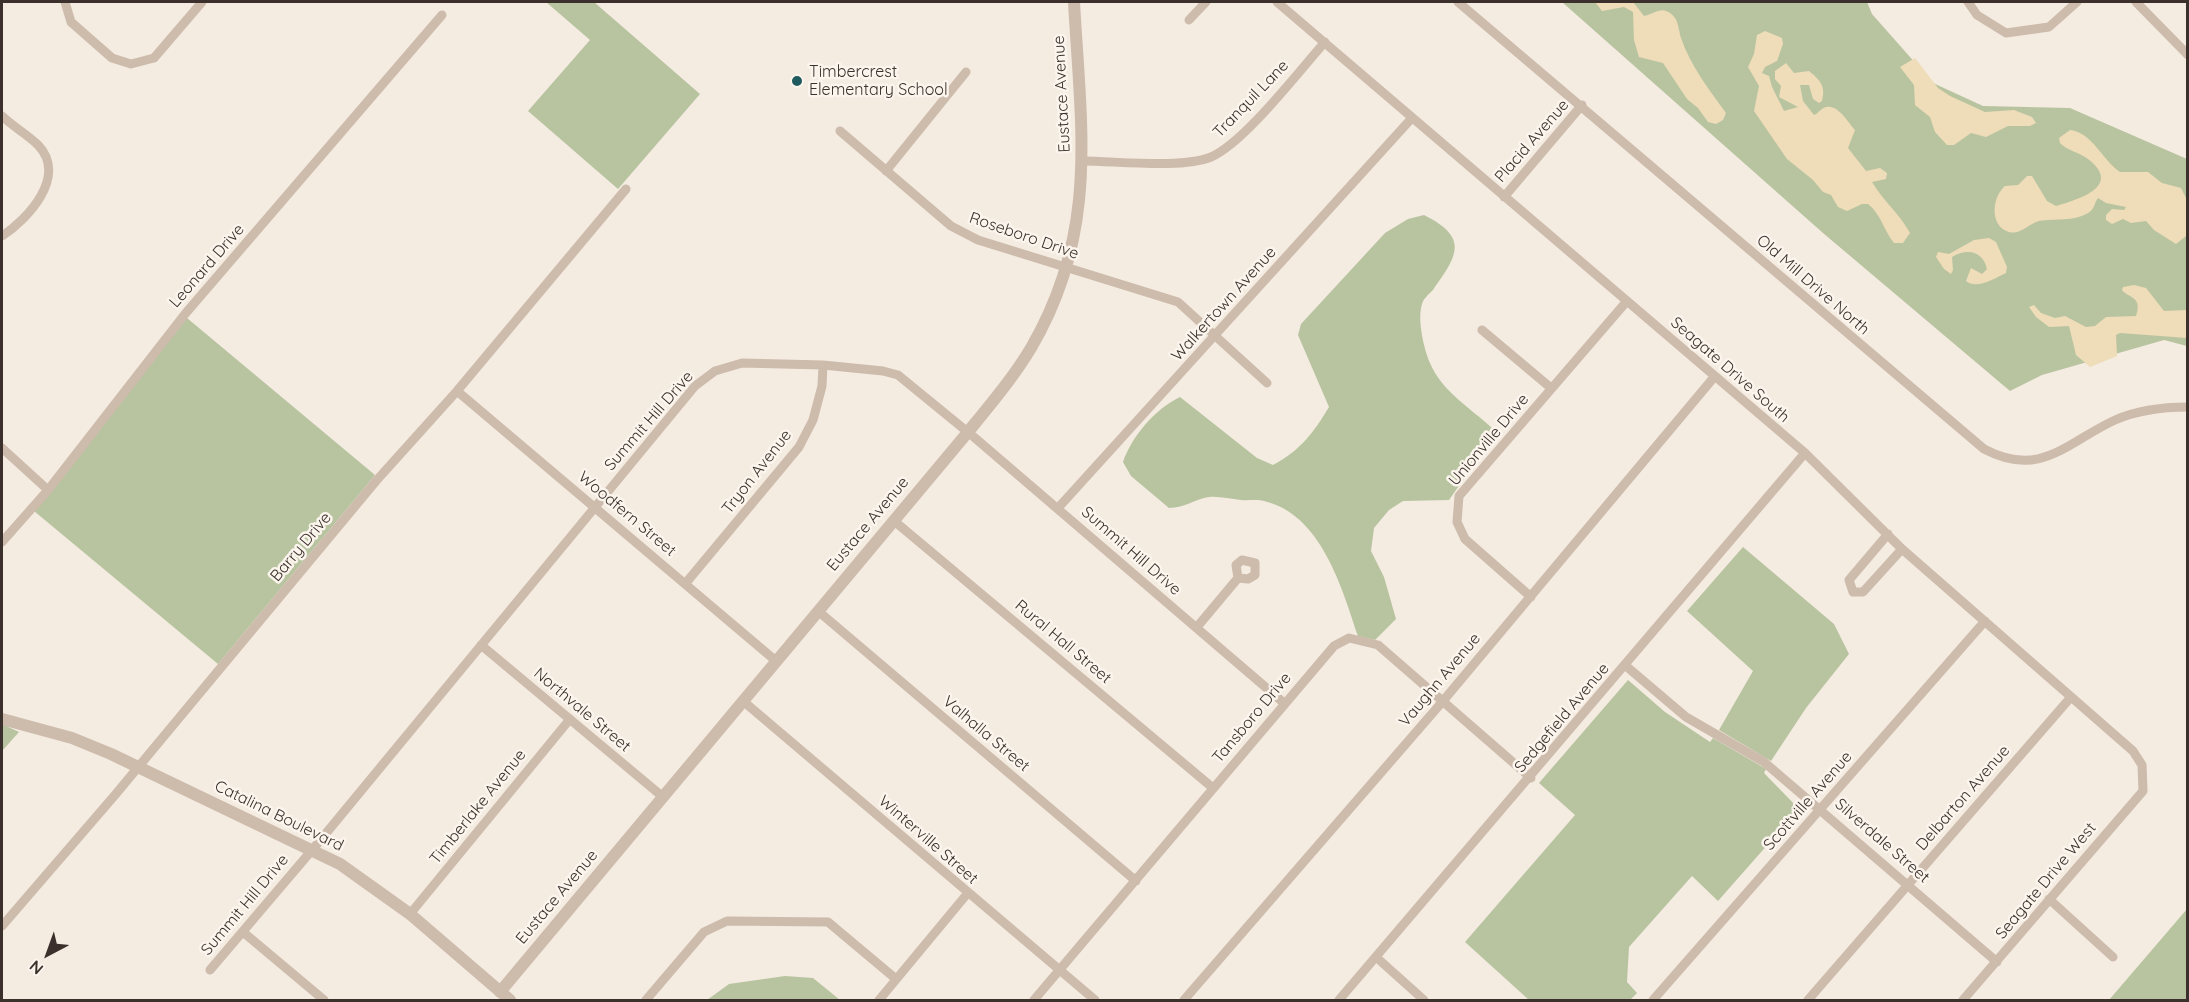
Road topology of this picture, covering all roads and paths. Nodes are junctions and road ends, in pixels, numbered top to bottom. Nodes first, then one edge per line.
1 (65, 2) edge
2 (202, 2) edge
3 (1074, 2) edge
4 (1206, 2) edge
5 (1277, 2) edge
6 (1458, 2) edge
7 (1968, 2) edge
8 (2076, 2) edge
9 (2136, 2) edge
10 (442, 15) dead end
11 (1189, 21) dead end
12 (1325, 42) junction
13 (2187, 55) edge
14 (966, 72) dead end
15 (1582, 105) junction
16 (2, 116) edge
17 (1411, 118) junction
18 (840, 131) dead end
19 (1083, 161) junction
20 (886, 171) junction
21 (626, 189) dead end
22 (1504, 196) junction
23 (2, 236) edge
24 (1067, 267) junction
25 (1627, 302) junction
26 (1482, 330) dead end
27 (1217, 335) junction
28 (823, 365) junction
29 (1715, 376) junction
30 (1268, 383) dead end
31 (1551, 388) junction
32 (457, 391) junction
33 (2187, 407) edge
34 (968, 432) junction
35 (2, 448) edge
36 (1805, 453) junction
37 (48, 490) junction
38 (596, 507) junction
39 (1058, 508) junction
40 (893, 520) junction
41 (1888, 534) junction
42 (2, 542) edge
43 (1902, 549) junction
44 (1238, 578) dead end
45 (685, 584) junction
46 (1531, 597) junction
47 (818, 610) junction
48 (1985, 621) junction
49 (1197, 627) junction
50 (482, 645) junction
51 (776, 661) junction
52 (1626, 666) junction
53 (2071, 697) junction
54 (743, 701) junction
55 (1443, 701) junction
56 (1284, 703) junction
57 (2, 718) edge
58 (570, 719) junction
59 (138, 766) junction
60 (2144, 777) joint
61 (1531, 778) junction
62 (1213, 788) junction
63 (663, 797) junction
64 (1822, 809) junction
65 (311, 849) junction
66 (1136, 881) junction
67 (1909, 885) junction
68 (968, 894) junction
69 (2049, 899) junction
70 (410, 914) junction
71 (2, 926) edge
72 (243, 932) junction
73 (1376, 957) junction
74 (2114, 957) dead end
75 (1997, 962) junction
76 (210, 970) dead end
77 (1059, 971) junction
78 (896, 980) junction
79 (500, 992) junction
80 (324, 1000) edge
81 (510, 1000) edge
82 (646, 1000) edge
83 (879, 1000) edge
84 (1034, 1000) edge
85 (1095, 1000) edge
86 (1184, 1000) edge
87 (1340, 1000) edge
88 (1424, 1000) edge
89 (1653, 1000) edge
90 (1808, 1000) edge
91 (1963, 1000) edge

1 - 2 street
3 - 19 street, Eustace Avenue
4 - 11 street
5 - 12 street, Seagate Drive South
6 - 15 street, Old Mill Drive North
7 - 8 street
9 - 13 street
10 - 37 street, Leonard Drive
12 - 17 street, Seagate Drive South
12 - 19 street, Tranquil Lane
14 - 20 street
15 - 22 street, Placid Avenue
15 - 33 street, Old Mill Drive North
16 - 23 street
17 - 22 street, Seagate Drive South
17 - 27 street, Walkertown Avenue
18 - 20 street, Roseboro Drive
19 - 24 street, Eustace Avenue
20 - 24 street, Roseboro Drive
21 - 32 street, Barry Drive
22 - 25 street, Seagate Drive South
24 - 27 street, Roseboro Drive
24 - 34 street, Eustace Avenue
25 - 29 street, Seagate Drive South
25 - 31 street, Unionville Drive
26 - 31 street
27 - 30 street, Roseboro Drive
27 - 39 street, Walkertown Avenue
28 - 34 street, Summit Hill Drive
28 - 38 street, Summit Hill Drive
28 - 45 street, Tryon Avenue
29 - 36 street, Seagate Drive South
29 - 46 street, Vaughn Avenue
31 - 46 street, Unionville Drive
32 - 38 street, Woodfern Street
32 - 59 street, Barry Drive
34 - 39 street, Summit Hill Drive
34 - 40 street, Eustace Avenue
35 - 37 street
36 - 41 street, Seagate Drive South
36 - 52 street, Sedgefield Avenue
37 - 42 street, Leonard Drive
38 - 45 street, Woodfern Street
38 - 50 street, Summit Hill Drive
39 - 49 street, Summit Hill Drive
40 - 47 street, Eustace Avenue
40 - 62 street, Rural Hall Street
41 - 43 street, Seagate Drive South
41 - 43 street
43 - 48 street, Seagate Drive South
44 - 49 street
45 - 51 street, Woodfern Street
46 - 55 street, Vaughn Avenue
47 - 51 street, Eustace Avenue
47 - 66 street, Valhalla Street
48 - 53 street, Seagate Drive South
48 - 64 street, Scottville Avenue
49 - 56 street, Summit Hill Drive
50 - 58 street, Northvale Street
50 - 65 street, Summit Hill Drive
51 - 54 street, Eustace Avenue
52 - 61 street, Sedgefield Avenue
52 - 64 street, Silverdale Street
53 - 60 street, Seagate Drive South
53 - 67 street, Delbarton Avenue
54 - 63 street, Eustace Avenue
54 - 68 street, Winterville Street
55 - 56 street, Tansboro Drive
55 - 61 street, Tansboro Drive
55 - 86 street, Vaughn Avenue
56 - 62 street, Tansboro Drive
57 - 59 street, Catalina Boulevard
58 - 63 street, Northvale Street
58 - 70 street, Timberlake Avenue
59 - 65 street, Catalina Boulevard
59 - 71 street, Barry Drive
60 - 69 street, Seagate Drive West
61 - 73 street, Sedgefield Avenue
62 - 66 street, Tansboro Drive
63 - 79 street, Eustace Avenue
64 - 67 street, Silverdale Street
64 - 89 street, Scottville Avenue
65 - 70 street, Catalina Boulevard
65 - 72 street, Summit Hill Drive
66 - 77 street, Tansboro Drive
67 - 75 street, Silverdale Street
67 - 90 street, Delbarton Avenue
68 - 77 street, Winterville Street
68 - 78 street
69 - 74 street
69 - 75 street, Seagate Drive West
70 - 79 street, Catalina Boulevard
72 - 76 street, Summit Hill Drive
72 - 80 street
73 - 87 street, Sedgefield Avenue
73 - 88 street
75 - 91 street, Seagate Drive West
77 - 84 street, Tansboro Drive
77 - 85 street, Winterville Street
78 - 82 street
78 - 83 street
79 - 81 street, Catalina Boulevard

